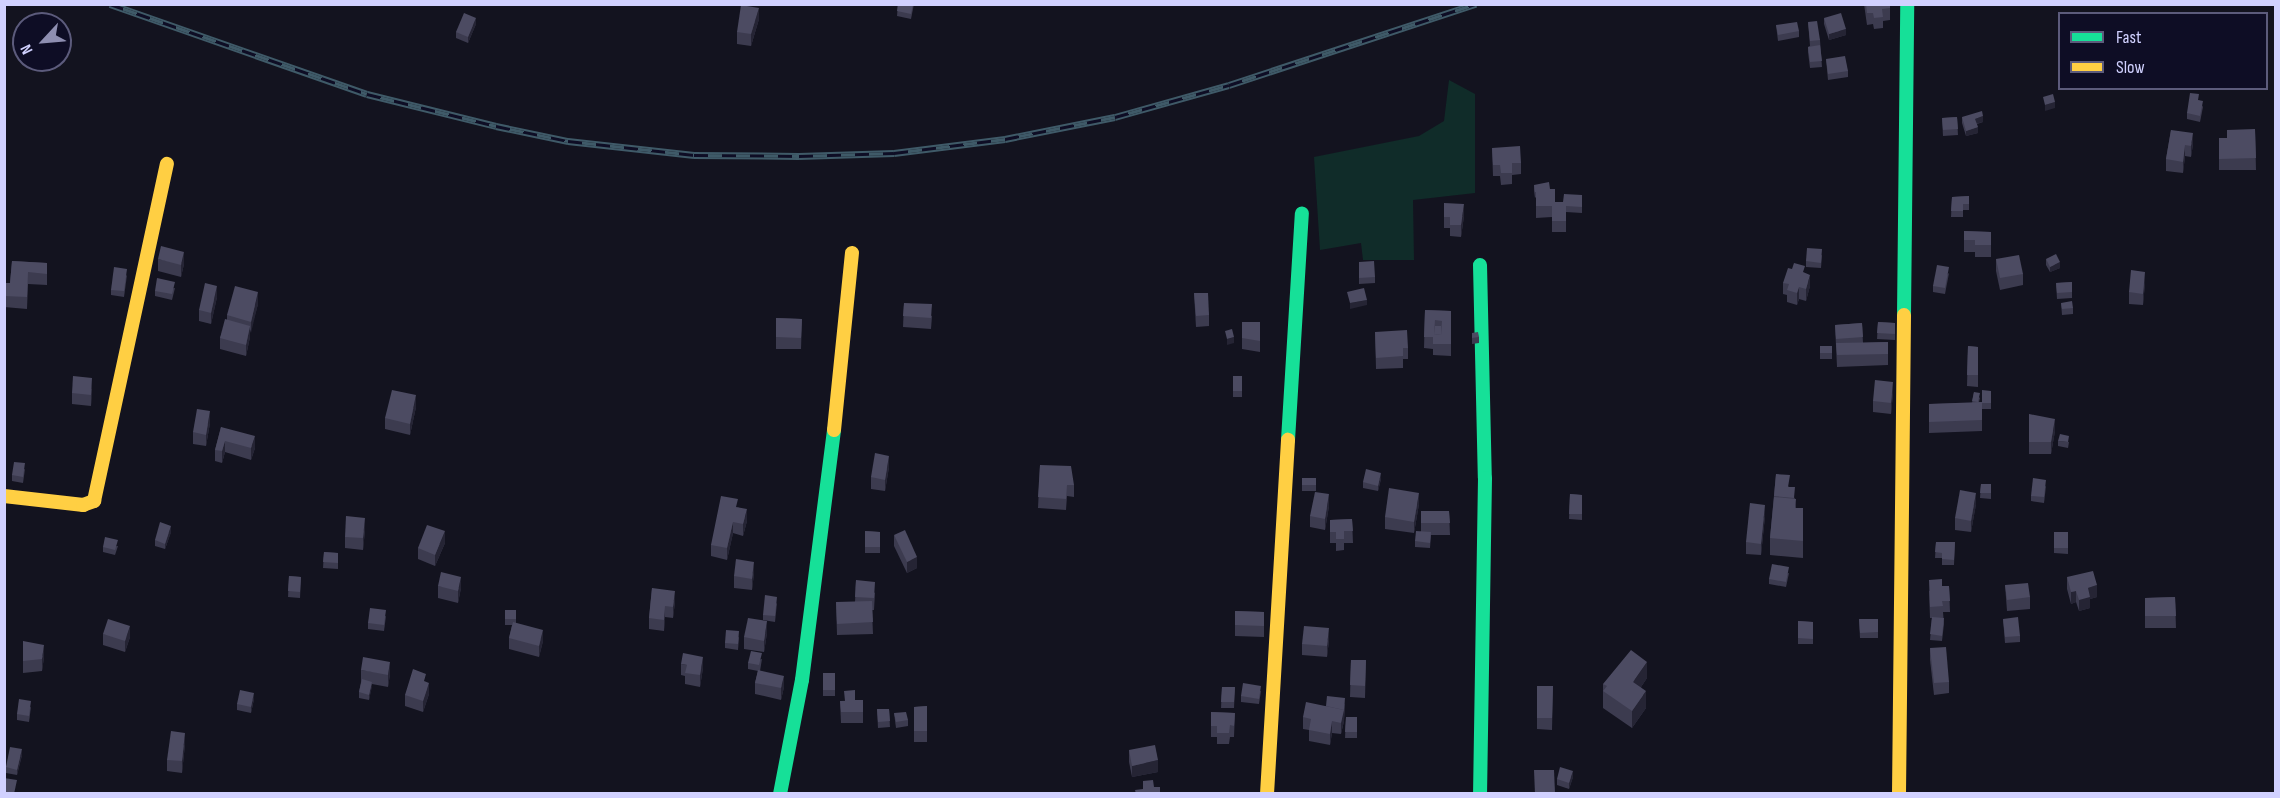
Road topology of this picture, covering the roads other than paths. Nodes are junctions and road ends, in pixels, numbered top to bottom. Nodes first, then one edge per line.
1 (1908, 4) edge
2 (167, 164) dead end
3 (1302, 213) dead end
4 (852, 253) dead end
5 (1480, 265) dead end
6 (4, 496) edge
7 (780, 794) edge
8 (1267, 794) edge
9 (1480, 794) edge
10 (1899, 794) edge

1 - 10 street
2 - 6 street
3 - 8 street
4 - 7 street
5 - 9 street

